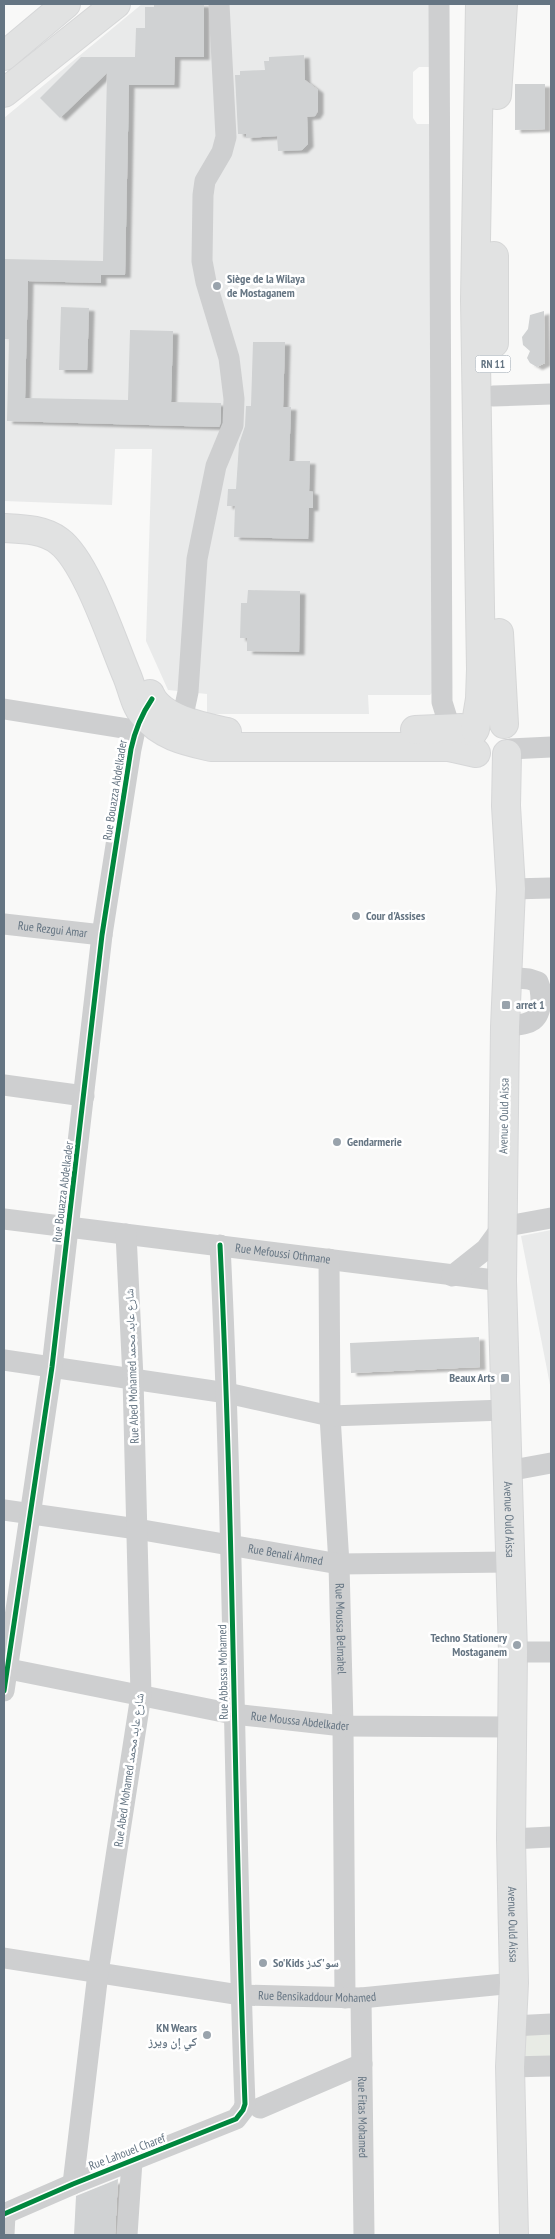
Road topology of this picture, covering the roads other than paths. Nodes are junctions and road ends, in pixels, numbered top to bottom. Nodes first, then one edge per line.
1 (66, 4) edge
2 (116, 4) edge
3 (219, 4) edge
4 (439, 4) edge
5 (466, 4) edge
6 (480, 4) edge
7 (487, 4) edge
8 (503, 4) edge
9 (4, 56) edge
10 (4, 93) edge
11 (486, 181) junction
12 (551, 394) edge
13 (493, 396) junction
14 (4, 513) edge
15 (4, 528) edge
16 (4, 709) edge
17 (143, 714) junction
18 (180, 729) junction
19 (551, 737) edge
20 (488, 741) junction
21 (551, 747) edge
22 (551, 888) edge
23 (511, 889) junction
24 (4, 924) edge
25 (102, 935) junction
26 (4, 1084) edge
27 (84, 1096) junction
28 (551, 1218) edge
29 (4, 1219) edge
30 (502, 1227) junction
31 (68, 1228) junction
32 (126, 1234) junction
33 (220, 1245) junction
34 (329, 1259) junction
35 (452, 1276) junction
36 (502, 1281) junction
37 (4, 1360) edge
38 (52, 1367) junction
39 (132, 1378) junction
40 (227, 1393) junction
41 (505, 1410) junction
42 (330, 1416) junction
43 (551, 1463) edge
44 (508, 1471) junction
45 (4, 1510) edge
46 (30, 1513) junction
47 (137, 1529) junction
48 (230, 1545) junction
49 (509, 1562) junction
50 (339, 1564) junction
51 (513, 1652) junction
52 (551, 1652) edge
53 (5, 1668) edge
54 (4, 1691) edge
55 (141, 1695) junction
56 (234, 1714) junction
57 (344, 1726) junction
58 (511, 1727) junction
59 (551, 1837) edge
60 (511, 1839) junction
61 (4, 1958) edge
62 (98, 1973) junction
63 (514, 1984) junction
64 (240, 1995) junction
65 (353, 1998) junction
66 (551, 2024) edge
67 (512, 2026) junction
68 (362, 2064) junction
69 (551, 2066) edge
70 (510, 2067) junction
71 (252, 2103) junction
72 (132, 2161) junction
73 (73, 2184) junction
74 (4, 2214) edge
75 (4, 2235) edge
76 (127, 2235) edge
77 (364, 2235) edge
78 (514, 2235) edge

1 - 9 main road
2 - 10 main road
3 - 18 street
4 - 20 street
5 - 11 main road
6 - 11 main road, RN 11
7 - 11 main road, RN 11
8 - 11 main road
11 - 13 main road, RN 11
11 - 20 main road, RN 11
12 - 13 street
13 - 20 main road, RN 11
14 - 17 main road
15 - 17 main road
16 - 17 street
17 - 18 main road
17 - 25 street, Rue Bouazza Abdelkader
18 - 20 main road
18 - 20 main road
19 - 20 street
20 - 21 street
20 - 23 main road, Avenue Ould Aissa
22 - 23 street
23 - 30 main road, Avenue Ould Aissa
24 - 25 street, Rue Rezgui Amar
25 - 27 street, Rue Bouazza Abdelkader
26 - 27 street
27 - 31 street, Rue Bouazza Abdelkader
28 - 30 street
29 - 31 street, Rue Mefoussi Othmane
30 - 35 street
30 - 36 main road, Avenue Ould Aissa
31 - 32 street, Rue Mefoussi Othmane
31 - 38 street, Rue Bouazza Abdelkader
32 - 33 street, Rue Mefoussi Othmane
32 - 39 street, Rue Abed Mohamed شارع عابد محمد
33 - 34 street, Rue Mefoussi Othmane
33 - 40 street, Rue Abbassa Mohamed
34 - 35 street, Rue Mefoussi Othmane
34 - 42 street, Rue Moussa Belmahel
35 - 36 street, Rue Mefoussi Othmane
36 - 41 main road, Avenue Ould Aissa
37 - 38 street
38 - 39 street
38 - 46 street, Rue Bouazza Abdelkader
39 - 40 street
39 - 47 street, Rue Abed Mohamed شارع عابد محمد
40 - 42 street
40 - 48 street, Rue Abbassa Mohamed
41 - 42 street
41 - 44 main road, Avenue Ould Aissa
42 - 50 street, Rue Moussa Belmahel
43 - 44 street
44 - 49 main road, Avenue Ould Aissa
45 - 46 street, Rue Benali Ahmed
46 - 47 street, Rue Benali Ahmed
46 - 53 street, Rue Bouazza Abdelkader
47 - 48 street, Rue Benali Ahmed
47 - 55 street, Rue Abed Mohamed شارع عابد محمد
48 - 50 street, Rue Benali Ahmed
48 - 56 street, Rue Abbassa Mohamed
49 - 50 street, Rue Benali Ahmed
49 - 51 main road, Avenue Ould Aissa
50 - 57 street, Rue Moussa Belmahel
51 - 52 street
51 - 58 main road, Avenue Ould Aissa
53 - 54 street, Rue Bouazza Abdelkader
53 - 55 street, Rue Moussa Abdelkader
55 - 56 street, Rue Moussa Abdelkader
55 - 62 street, Rue Abed Mohamed شارع عابد محمد
56 - 57 street, Rue Moussa Abdelkader
56 - 64 street, Rue Abbassa Mohamed
57 - 58 street, Rue Moussa Abdelkader
57 - 65 street, Rue Moussa Belmahel
58 - 60 main road, Avenue Ould Aissa
59 - 60 street
60 - 63 main road, Avenue Ould Aissa
61 - 62 street, Rue Bensikaddour Mohamed
62 - 64 street, Rue Bensikaddour Mohamed
62 - 73 street, Rue Abed Mohamed شارع عابد محمد
63 - 65 street, Rue Bensikaddour Mohamed
63 - 67 main road, Avenue Ould Aissa
64 - 65 street, Rue Bensikaddour Mohamed
64 - 71 street, Rue Abbassa Mohamed
65 - 68 street, Rue Fitas Mohamed
66 - 67 street
67 - 70 main road, Avenue Ould Aissa
68 - 71 street
68 - 77 street, Rue Fitas Mohamed
69 - 70 street
70 - 78 main road, Avenue Ould Aissa
71 - 72 street, Rue Lahouel Charef
72 - 73 street, Rue Lahouel Charef
72 - 76 street
73 - 74 street, Rue Lahouel Charef
74 - 75 street

